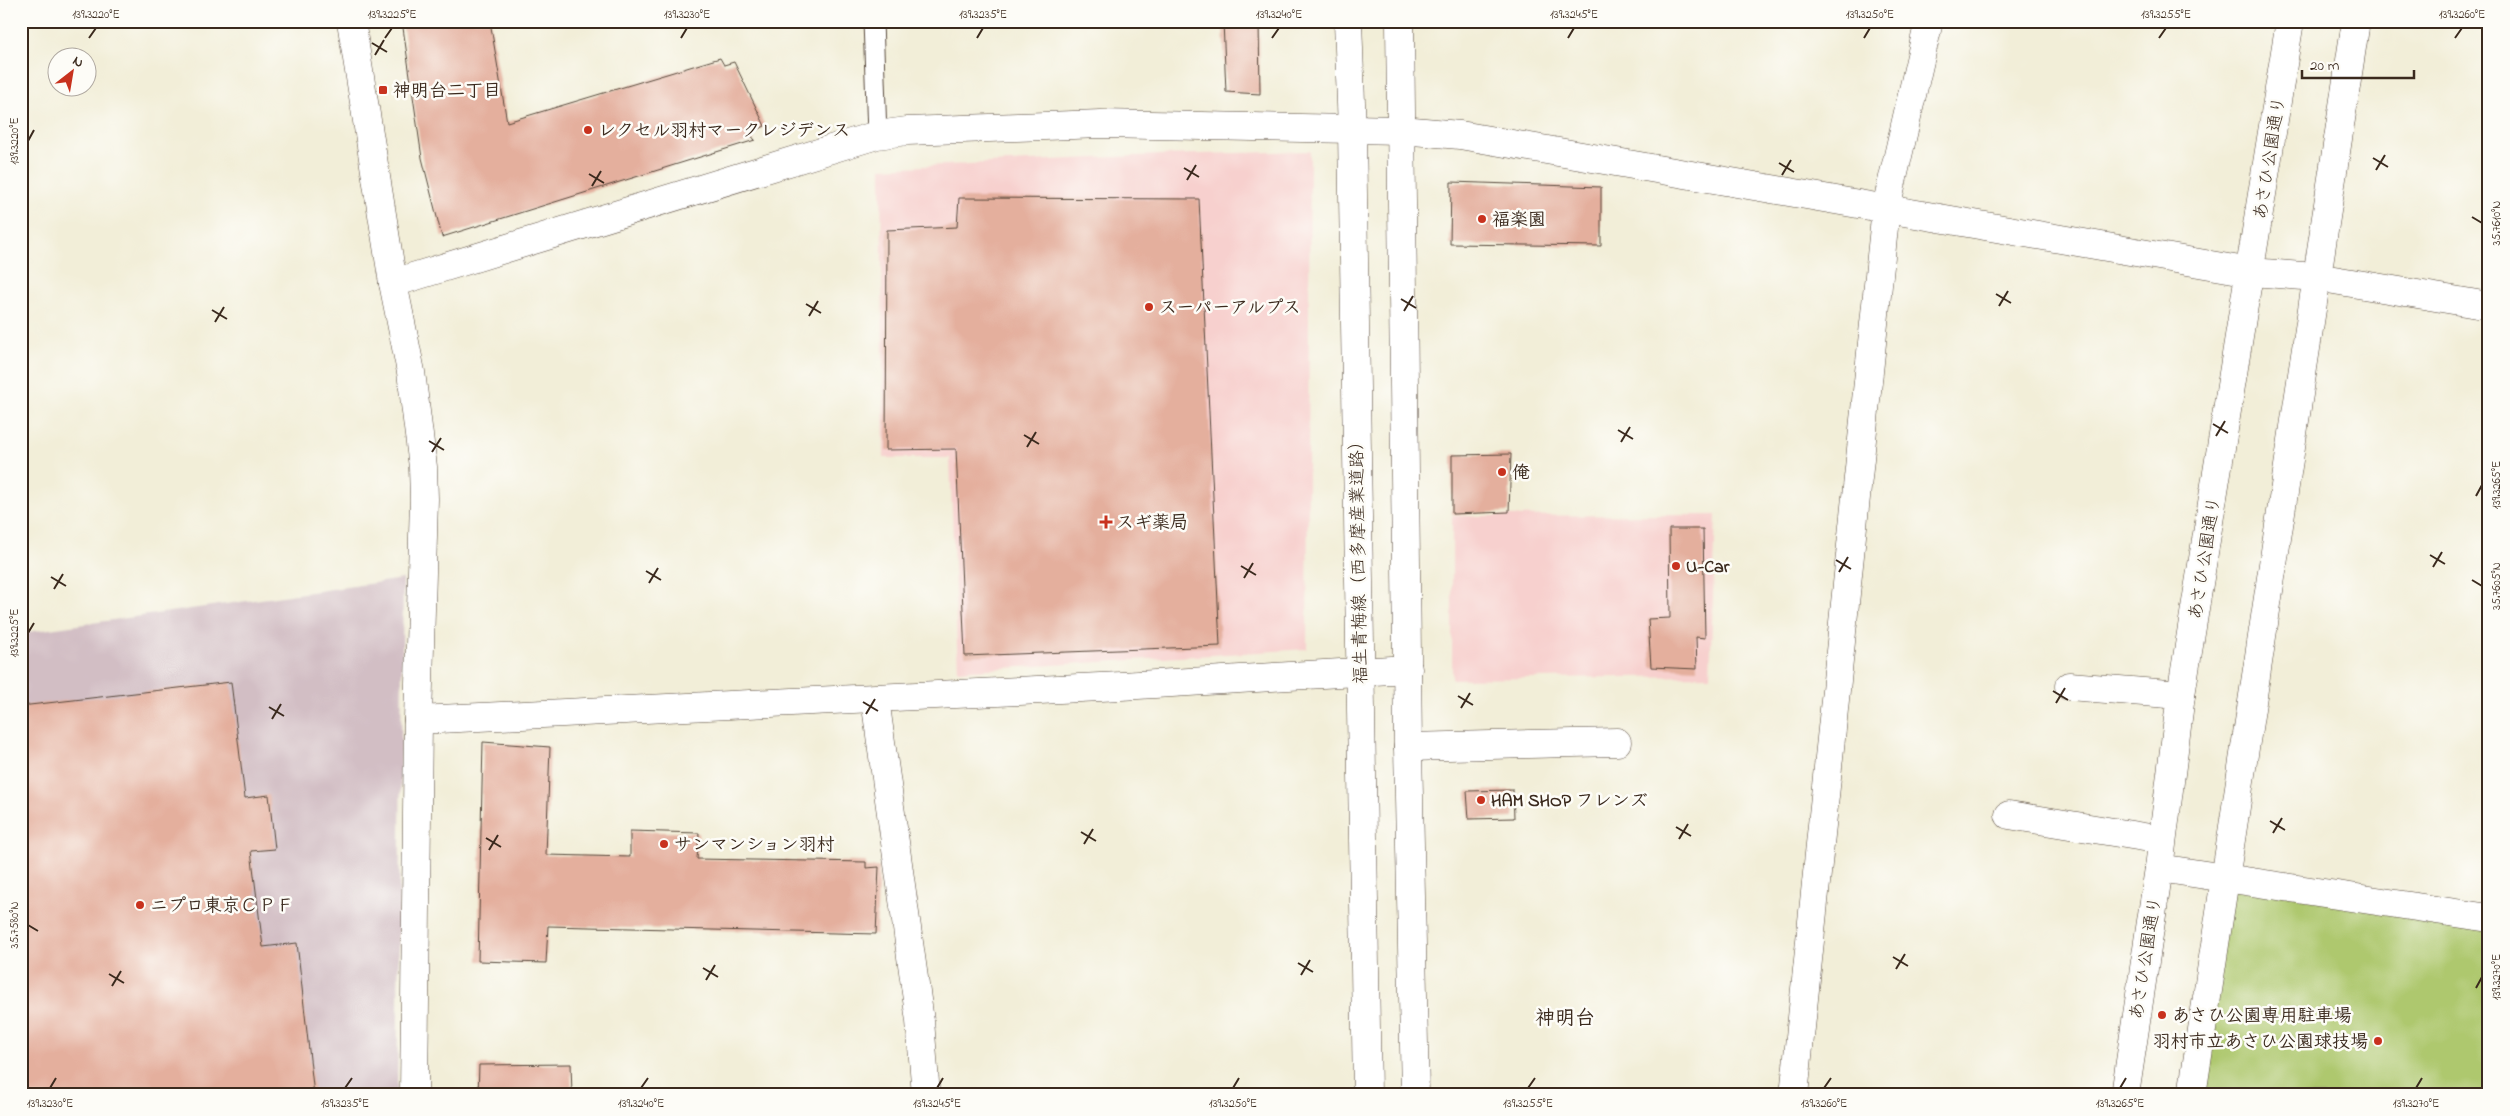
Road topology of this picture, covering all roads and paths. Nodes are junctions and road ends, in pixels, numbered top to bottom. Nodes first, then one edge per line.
1 (351, 21) edge
2 (873, 21) edge
3 (1348, 21) edge
4 (1400, 21) edge
5 (1929, 21) edge
6 (2290, 21) edge
7 (2356, 21) edge
8 (1352, 130) junction
9 (1401, 130) junction
10 (877, 135) junction
11 (1886, 208) junction
12 (2251, 272) junction
13 (2316, 277) junction
14 (393, 283) junction
15 (2489, 306) edge
16 (1408, 669) junction
17 (1359, 671) junction
18 (2070, 686) dead end
19 (2181, 695) junction
20 (875, 699) junction
21 (418, 720) junction
22 (1617, 742) dead end
23 (1408, 747) junction
24 (2010, 816) dead end
25 (2162, 840) junction
26 (2159, 868) junction
27 (2224, 878) junction
28 (2489, 918) edge
29 (414, 1095) edge
30 (926, 1095) edge
31 (1367, 1095) edge
32 (1415, 1095) edge
33 (1794, 1095) edge
34 (2125, 1095) edge
35 (2192, 1095) edge

1 - 14 street
2 - 10 lane
3 - 8 street, 福生青梅線（西多摩産業道路）
4 - 9 street
5 - 11 street
6 - 12 street, あさひ公園通り
7 - 13 street
8 - 9 street
8 - 10 street
8 - 17 street, 福生青梅線（西多摩産業道路）
9 - 11 street
9 - 16 street
10 - 14 street
11 - 12 street
11 - 33 street
12 - 13 street
12 - 19 street, あさひ公園通り
13 - 15 street
13 - 27 street
14 - 21 street
16 - 17 street
16 - 23 street
17 - 20 street
17 - 31 street, 福生青梅線（西多摩産業道路）
18 - 19 street
19 - 25 street, あさひ公園通り
20 - 21 street
20 - 30 street
21 - 29 street
22 - 23 street
23 - 32 street
24 - 25 street
25 - 26 street, あさひ公園通り
26 - 27 street
26 - 34 street, あさひ公園通り
27 - 28 street
27 - 35 street

